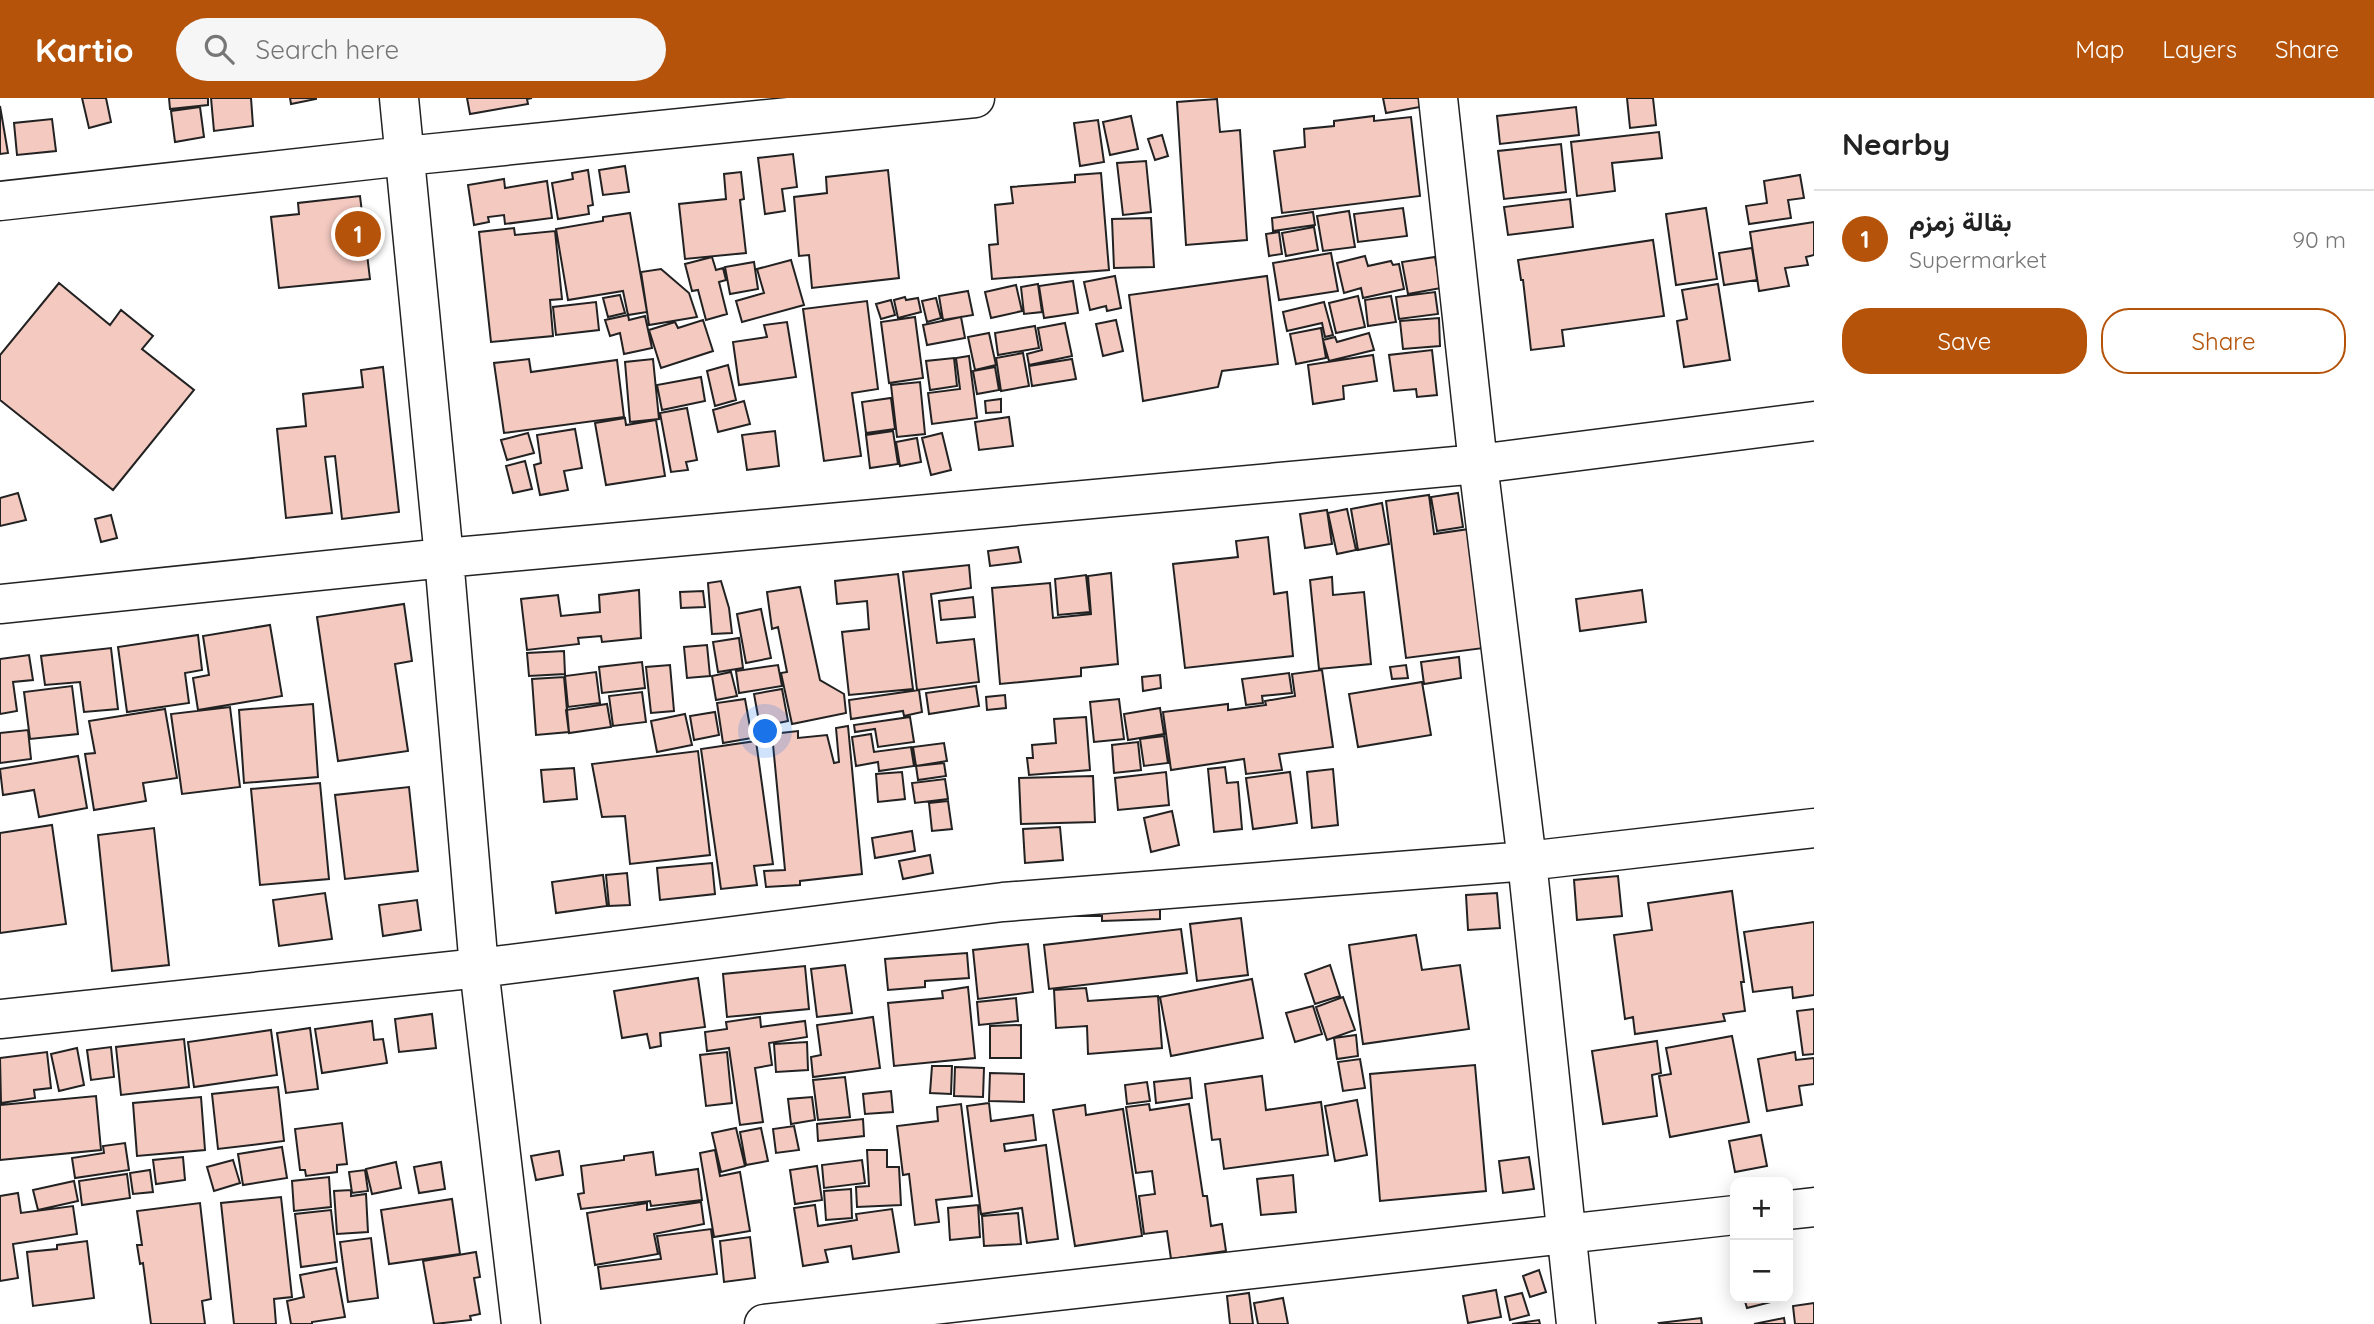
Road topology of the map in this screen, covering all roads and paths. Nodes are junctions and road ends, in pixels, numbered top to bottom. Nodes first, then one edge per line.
1 (399, 98) edge
2 (975, 98) edge
3 (1438, 98) edge
4 (405, 156) junction
5 (0, 201) edge
6 (1814, 421) edge
7 (1478, 464) junction
8 (444, 558) junction
9 (0, 604) edge
10 (1814, 828) edge
11 (1527, 861) junction
12 (478, 968) junction
13 (0, 1020) edge
14 (1814, 1207) edge
15 (1793, 1209) edge
16 (1730, 1216) edge
17 (1566, 1233) junction
18 (521, 1324) edge
19 (764, 1324) edge
20 (1576, 1324) edge

1 - 4 street
2 - 4 street
3 - 7 street
4 - 5 street
4 - 8 street
6 - 7 street
7 - 8 street
7 - 11 street
8 - 9 street
8 - 12 street
10 - 11 street
11 - 12 street
11 - 17 street
12 - 13 street
12 - 18 street
14 - 15 street
16 - 17 street
17 - 19 street
17 - 20 street

